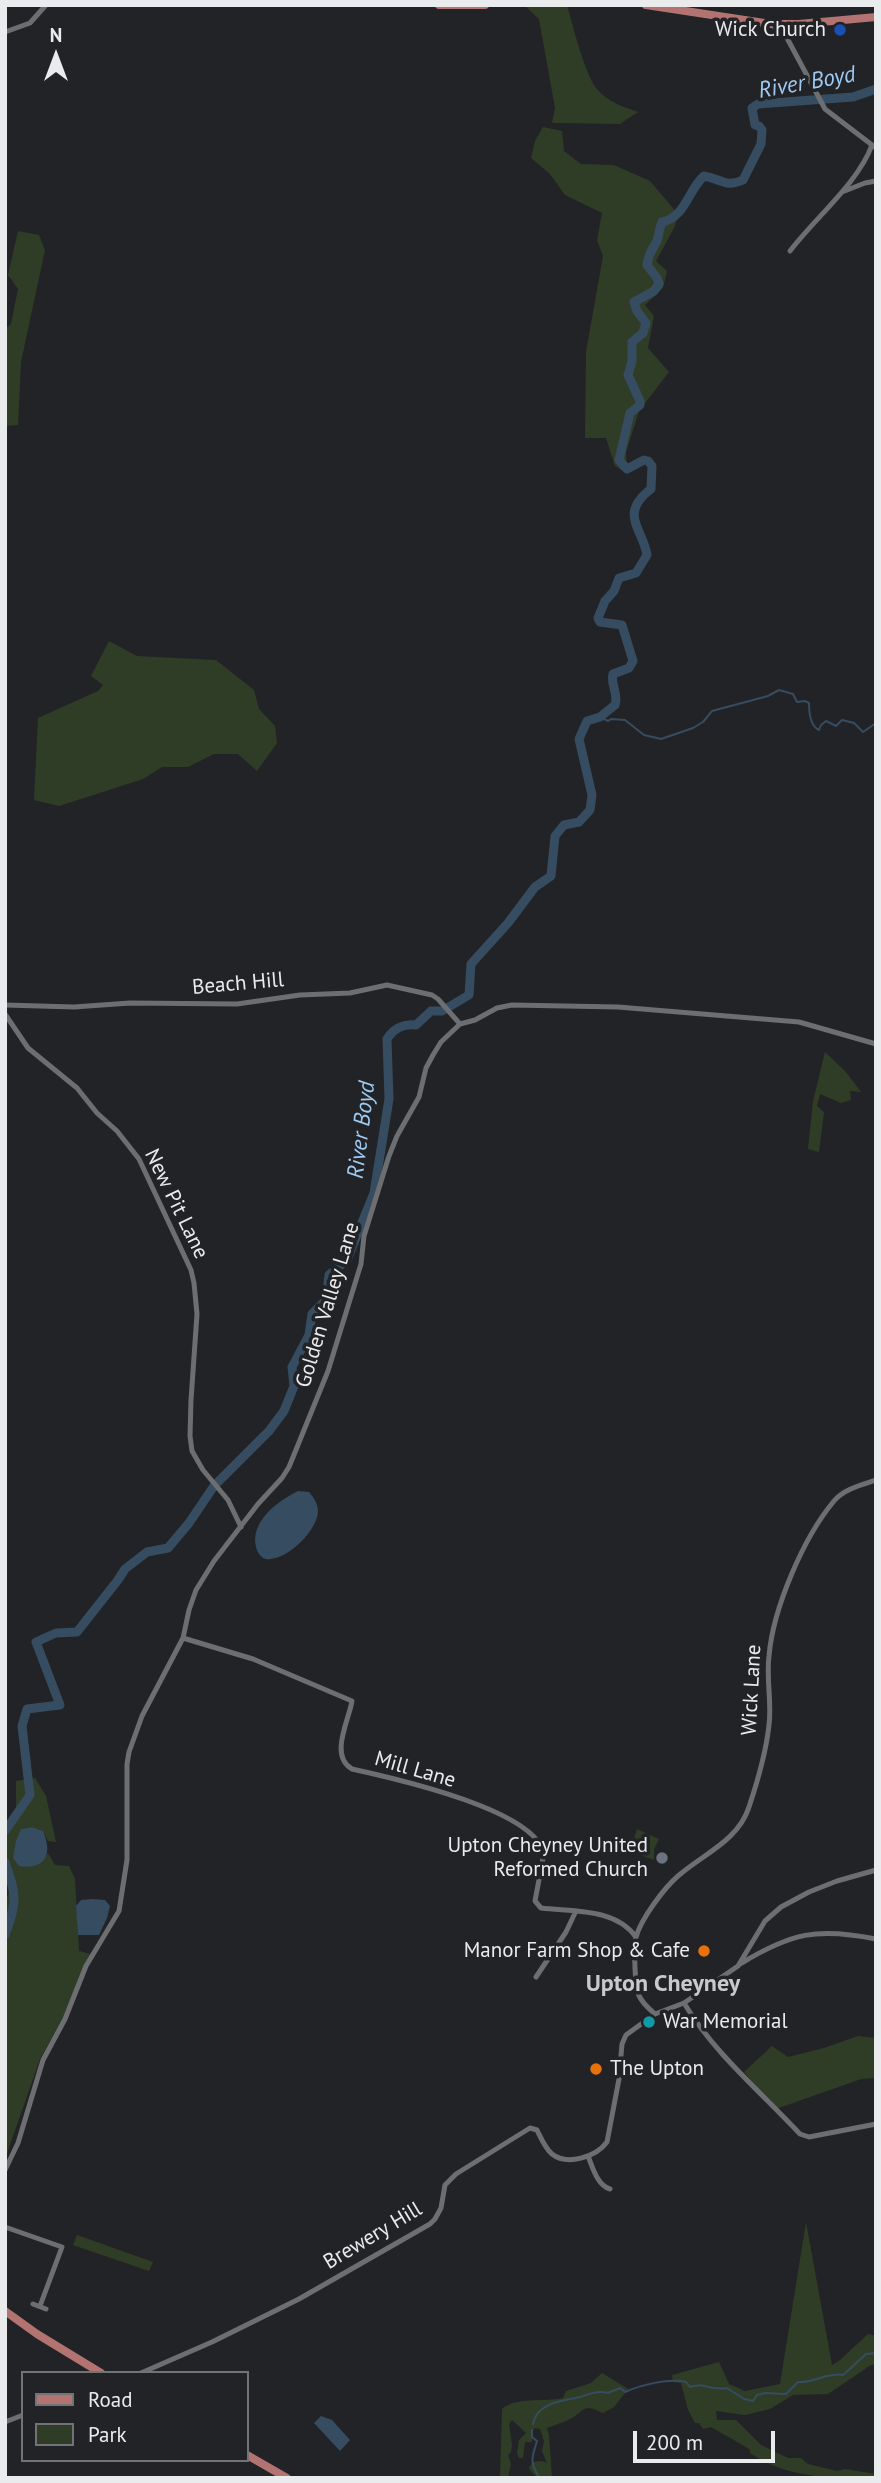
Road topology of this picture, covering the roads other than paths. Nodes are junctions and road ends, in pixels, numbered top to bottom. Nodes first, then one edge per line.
1 (46, 5) edge
2 (439, 5) edge
3 (485, 5) edge
4 (646, 5) edge
5 (876, 17) edge
6 (771, 24) junction
7 (799, 24) junction
8 (5, 32) edge
9 (787, 38) junction
10 (874, 147) edge
11 (876, 181) edge
12 (840, 193) junction
13 (790, 251) dead end
14 (5, 1005) edge
15 (5, 1014) edge
16 (460, 1024) junction
17 (876, 1044) edge
18 (876, 1480) edge
19 (241, 1527) junction
20 (183, 1638) junction
21 (876, 1870) edge
22 (575, 1913) junction
23 (636, 1937) junction
24 (876, 1939) edge
25 (738, 1966) junction
26 (536, 1977) dead end
27 (684, 2003) junction
28 (655, 2014) junction
29 (876, 2124) edge
30 (588, 2156) junction
31 (5, 2170) edge
32 (610, 2189) dead end
33 (5, 2227) edge
34 (40, 2306) dead end
35 (5, 2311) edge
36 (98, 2371) edge
37 (146, 2371) edge
38 (248, 2456) edge
39 (287, 2478) edge

1 - 8 street
2 - 3 main road
4 - 6 main road
5 - 7 main road
6 - 7 main road
6 - 9 street
7 - 9 street
9 - 10 street
10 - 12 street
11 - 12 street
12 - 13 street
14 - 16 street, Beach Hill
15 - 19 street, New Pit Lane
16 - 17 street
16 - 19 street, Golden Valley Lane
18 - 23 street, Wick Lane
19 - 20 street, Golden Valley Lane
20 - 22 street, Mill Lane
20 - 31 street, Golden Valley Lane
21 - 25 street
22 - 23 street, Mill Lane
22 - 26 street
23 - 28 street, Wick Lane
24 - 25 street
25 - 27 street
27 - 28 street
27 - 29 street
28 - 30 street
30 - 32 street
30 - 37 street, Brewery Hill
33 - 34 street
35 - 36 main road
38 - 39 main road

